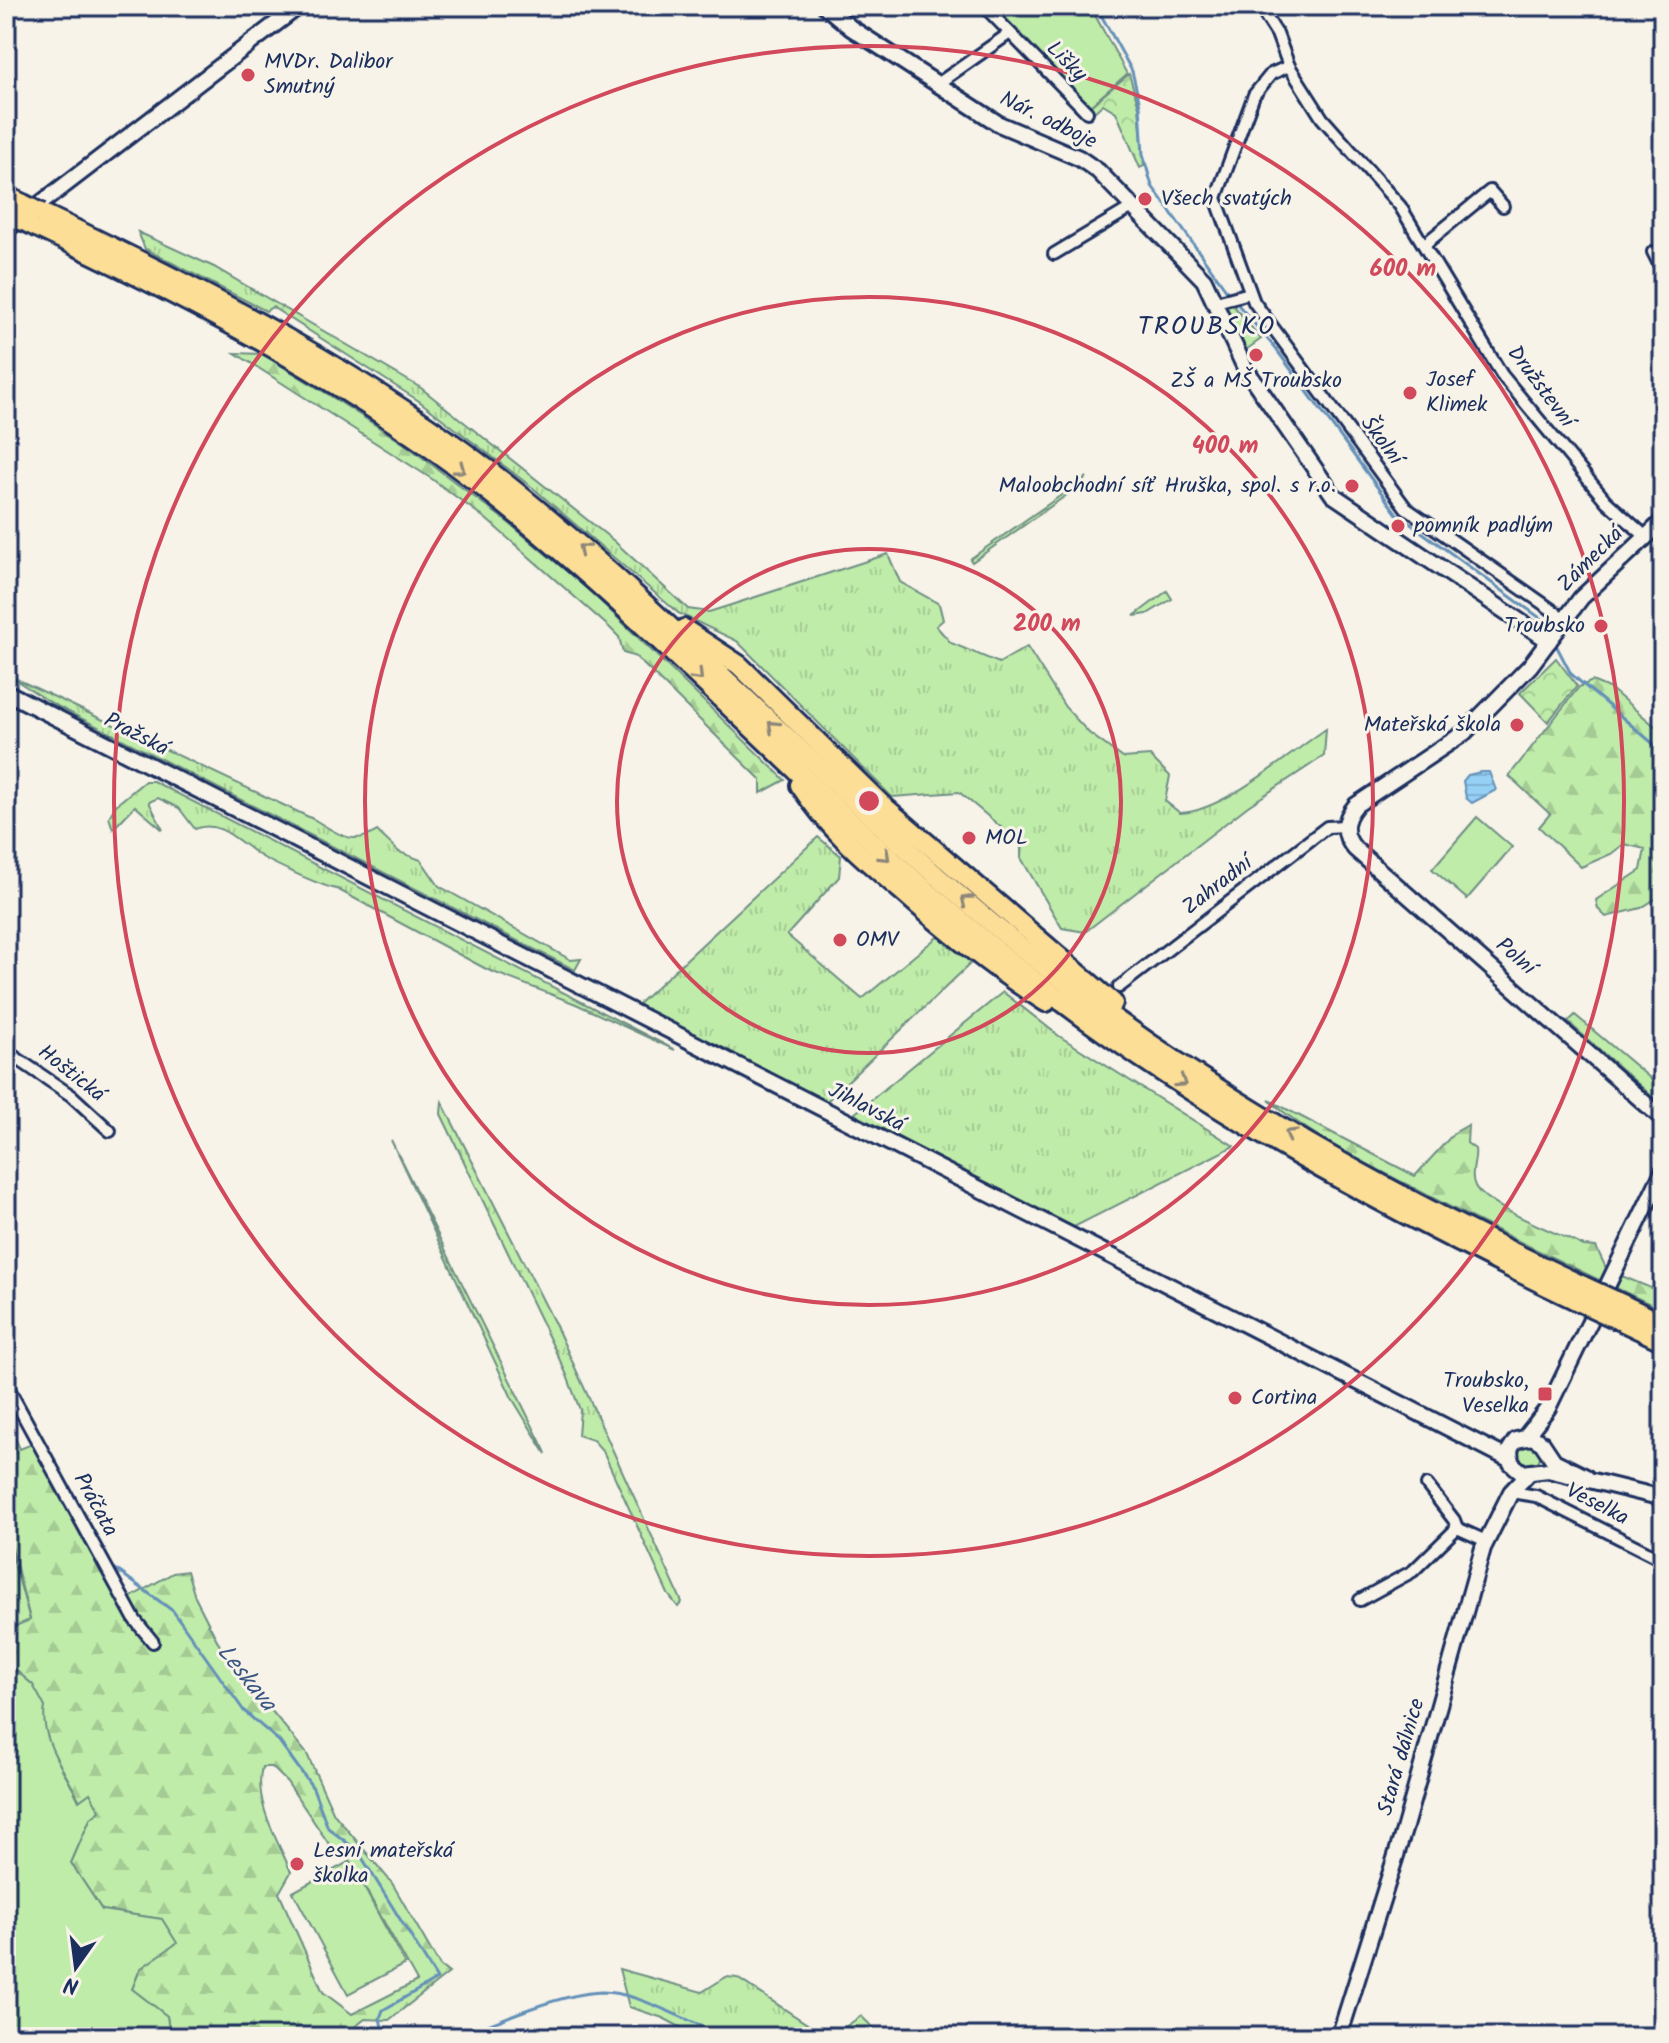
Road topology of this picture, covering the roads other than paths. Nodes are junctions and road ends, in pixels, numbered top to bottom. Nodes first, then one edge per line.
1 (299, 6) edge
2 (825, 6) edge
3 (984, 6) edge
4 (1259, 6) edge
5 (1010, 33) junction
6 (1289, 66) junction
7 (936, 85) junction
8 (1087, 112) dead end
9 (1134, 206) junction
10 (1503, 206) dead end
11 (18, 213) edge
12 (1076, 224) dead end
13 (1084, 237) junction
14 (1425, 244) junction
15 (1653, 252) dead end
16 (1054, 254) dead end
17 (1663, 272) edge
18 (1250, 293) junction
19 (1227, 299) junction
20 (1663, 521) edge
21 (1645, 536) junction
22 (1556, 632) junction
23 (6, 692) edge
24 (246, 816) joint
25 (1345, 826) junction
26 (1119, 987) dead end
27 (6, 1051) edge
28 (1663, 1119) edge
29 (110, 1131) dead end
30 (1663, 1171) edge
31 (1580, 1293) junction
32 (1620, 1312) junction
33 (1663, 1324) edge
34 (1663, 1341) edge
35 (6, 1384) edge
36 (1548, 1408) junction
37 (1526, 1436) junction
38 (1466, 1438) junction
39 (1512, 1444) junction
40 (1544, 1448) junction
41 (1511, 1463) junction
42 (1533, 1472) junction
43 (1586, 1477) junction
44 (1427, 1485) dead end
45 (1511, 1492) junction
46 (1663, 1498) edge
47 (1457, 1528) junction
48 (1486, 1541) junction
49 (1663, 1560) edge
50 (1360, 1600) dead end
51 (153, 1642) dead end
52 (1339, 2037) edge

1 - 11 main road
2 - 7 main road, Nár. odboje
3 - 5 street, Lišky
4 - 6 street, Družstevní
5 - 7 street
5 - 8 street, Lišky
6 - 14 street, Družstevní
6 - 18 street, Školní
7 - 9 main road, Nár. odboje
9 - 13 street
9 - 19 main road, Nár. odboje
10 - 14 street
31 -> 11 highway
11 -> 31 highway
12 - 13 street
13 - 16 street
14 - 21 street, Družstevní
15 - 17 street
18 - 19 street
18 - 22 street, Školní
19 - 22 main road, Nár. odboje
20 - 21 main road, Zámecká
21 - 22 main road, Zámecká
22 - 25 main road, Zámecká
23 - 24 main road, Pražská
24 - 38 main road, Jihlavská
25 - 26 street, Zahradní
25 - 28 main road, Polní
27 - 29 street, Hoštická
30 - 36 main road
31 - 32 highway, bridge
32 - 33 highway
32 - 34 highway
35 - 51 street, Práčata
36 - 37 main road
36 - 40 main road
37 - 39 main road
37 - 40 main road, Jihlavská
38 - 39 main road, Jihlavská
38 - 41 main road, Jihlavská
39 - 41 main road
40 - 42 main road
40 - 43 main road, Jihlavská
41 - 42 main road, Jihlavská
41 - 45 main road, Stará dálnice
42 - 43 main road, Jihlavská
42 - 45 main road, Stará dálnice
43 - 46 main road, Jihlavská
44 - 47 street
45 - 48 main road, Stará dálnice
45 - 49 street, Veselka
47 - 48 street
47 - 50 street
48 - 52 main road, Stará dálnice

